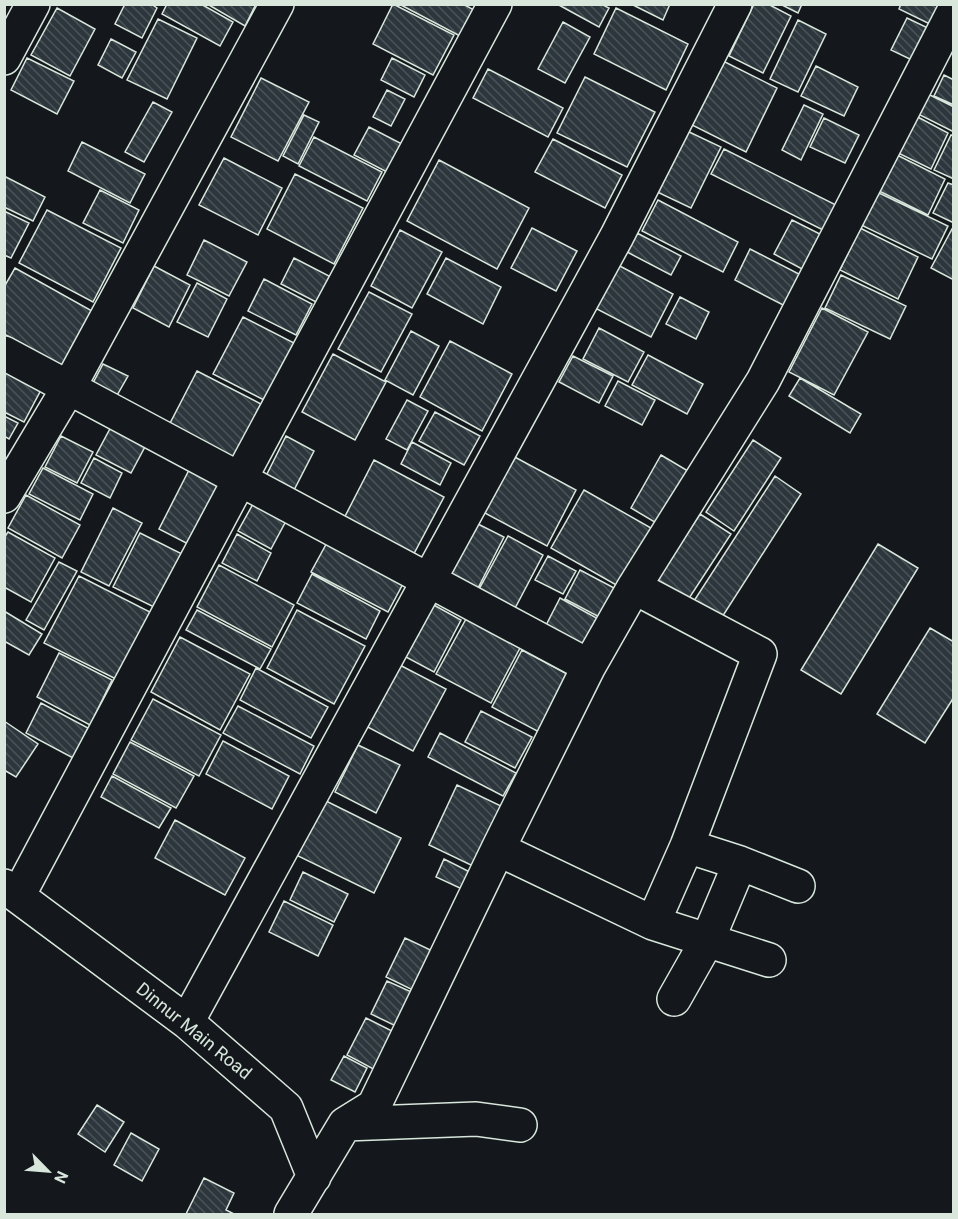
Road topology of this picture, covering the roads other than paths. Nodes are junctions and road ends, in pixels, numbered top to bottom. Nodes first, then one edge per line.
1 (33, 4) edge
2 (277, 4) edge
3 (495, 4) edge
4 (735, 4) edge
5 (954, 11) edge
6 (4, 58) edge
7 (4, 353) edge
8 (69, 387) junction
9 (240, 478) junction
10 (4, 496) edge
11 (429, 580) junction
12 (634, 587) junction
13 (589, 666) junction
14 (687, 846) junction
15 (498, 849) junction
16 (740, 863) junction
17 (798, 886) dead end
18 (11, 891) edge
19 (653, 923) junction
20 (708, 939) junction
21 (769, 960) dead end
22 (674, 999) dead end
23 (188, 1022) junction
24 (345, 1124) junction
25 (520, 1125) dead end
26 (314, 1177) junction
27 (291, 1215) edge

1 - 6 street
2 - 8 street
3 - 9 street
4 - 11 street
5 - 12 street
7 - 8 street
8 - 9 street
8 - 10 street
9 - 11 street
9 - 18 street
11 - 13 street
11 - 23 street
12 - 13 street
12 - 14 street
13 - 15 street
14 - 16 street
14 - 19 street
15 - 19 street
15 - 24 street
16 - 17 street
16 - 20 street
18 - 23 street, Dinnur Main Road
19 - 20 street
20 - 21 street
20 - 22 street
23 - 26 street, Dinnur Main Road
24 - 25 street
24 - 26 street
26 - 27 street

